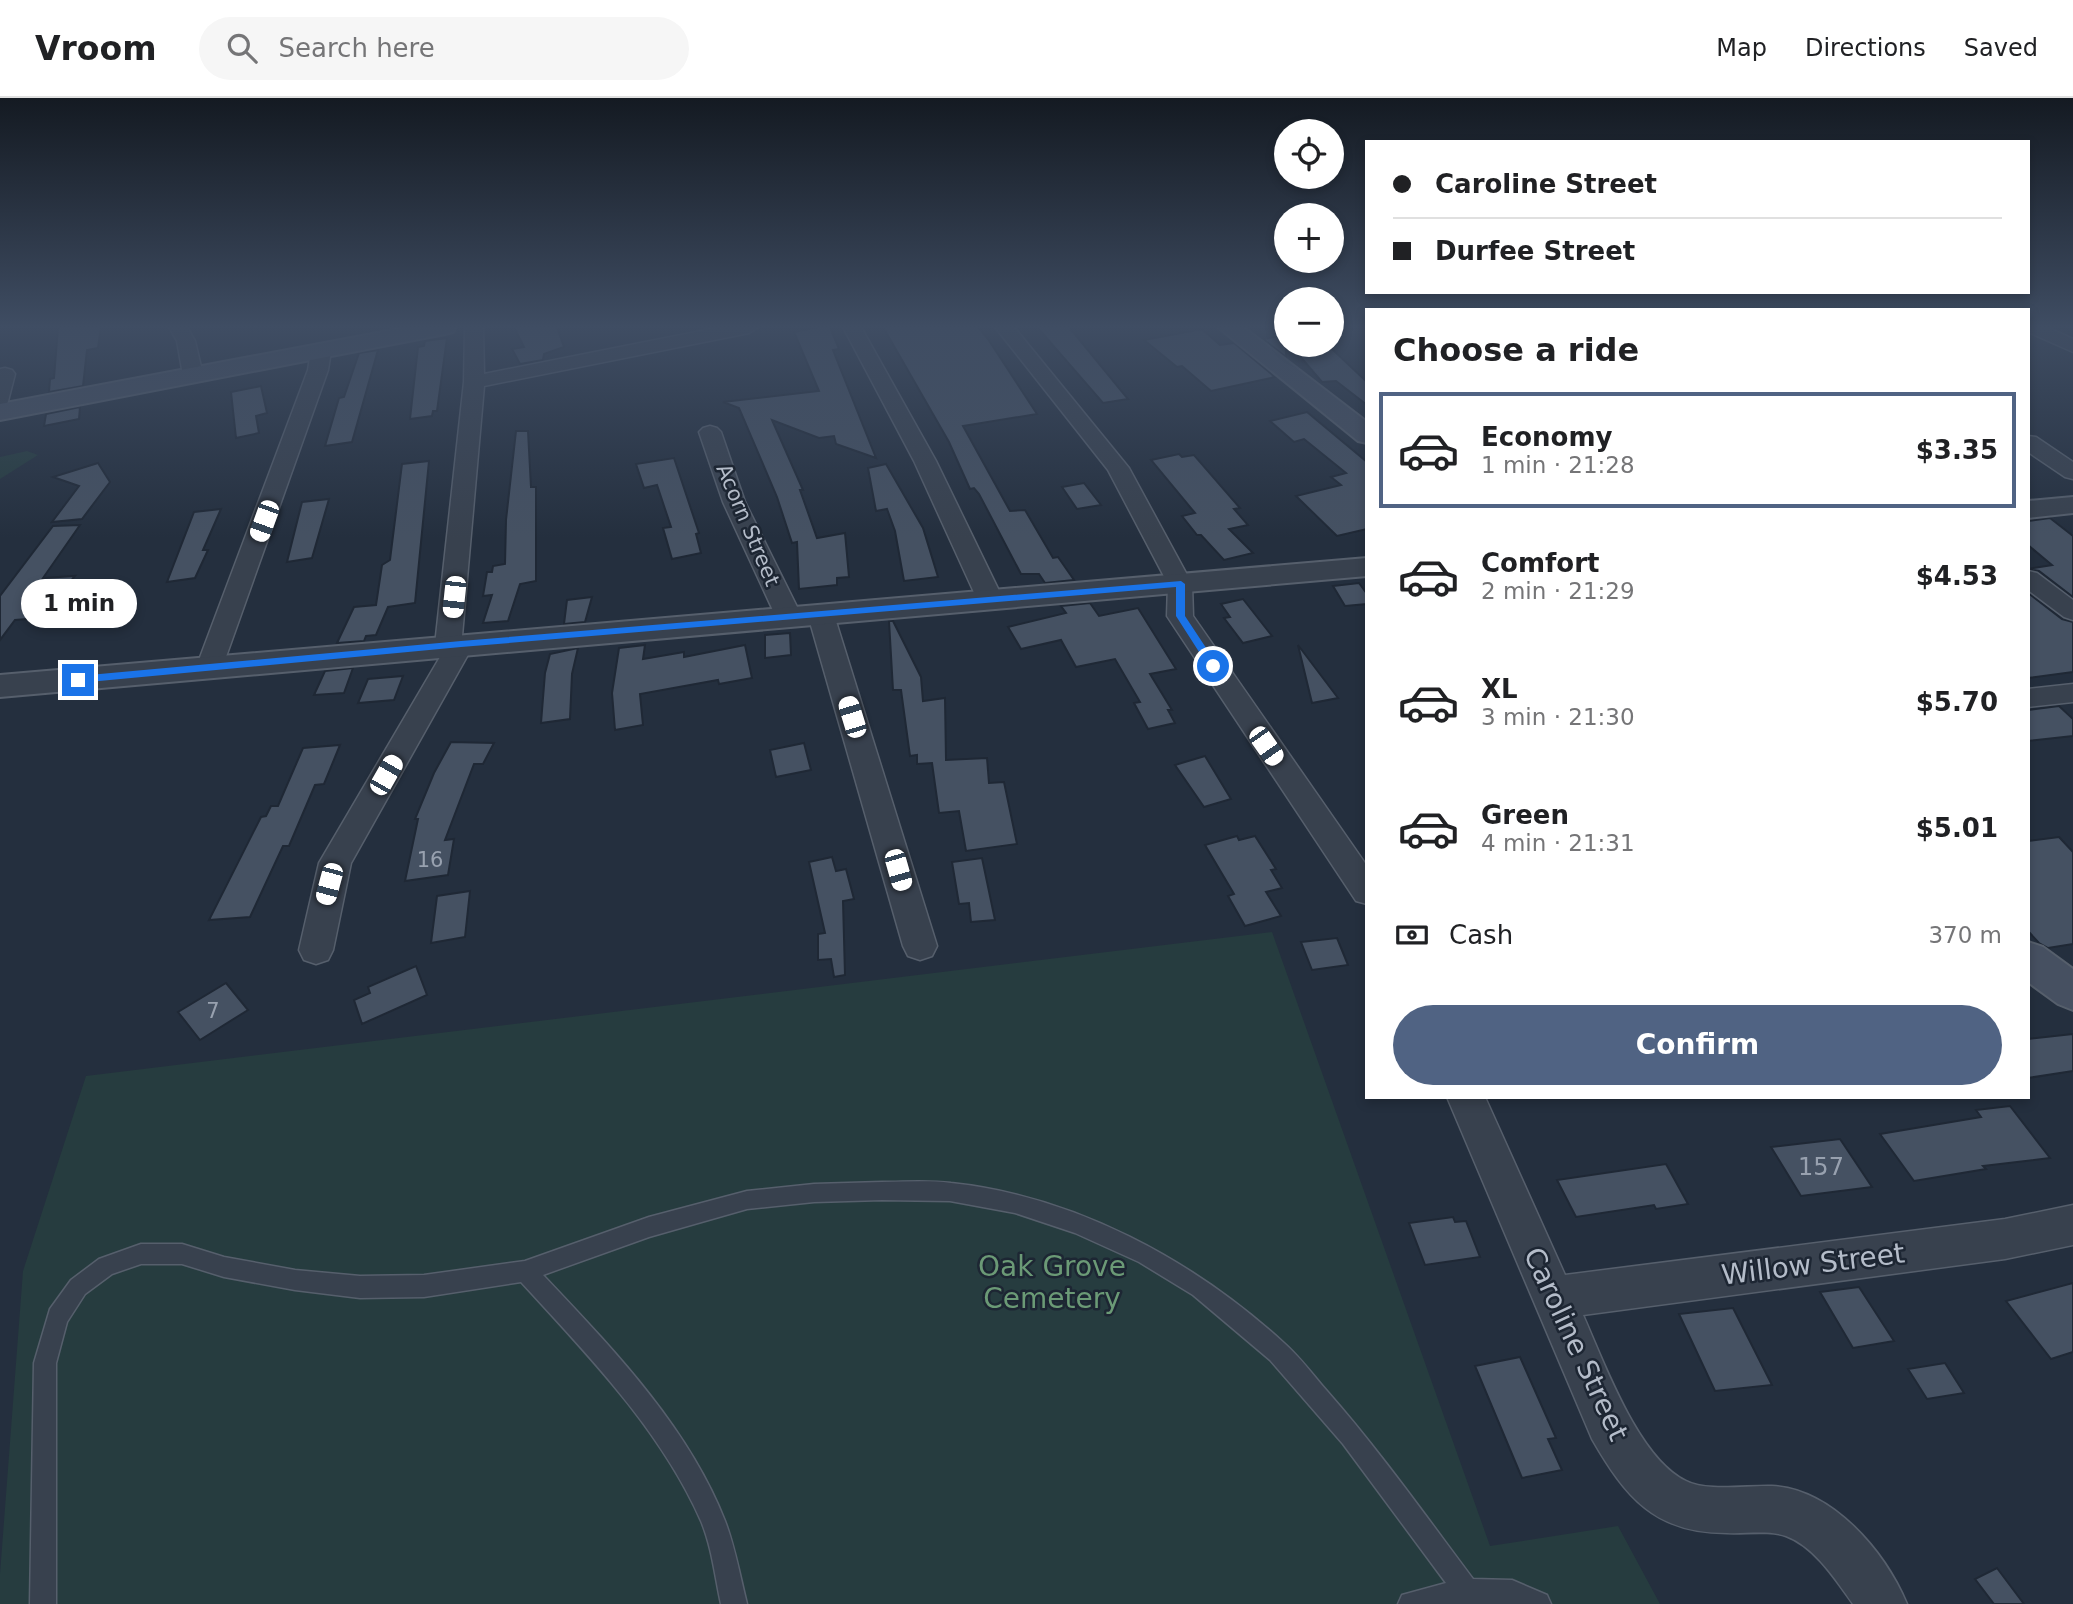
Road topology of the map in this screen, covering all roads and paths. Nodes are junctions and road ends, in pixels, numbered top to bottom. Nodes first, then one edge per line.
1 (77, 397) edge
2 (308, 397) edge
3 (473, 397) edge
4 (890, 397) edge
5 (1061, 397) edge
6 (1319, 397) edge
7 (0, 412) edge
8 (710, 432) dead end
9 (1365, 433) edge
10 (2030, 443) edge
11 (2073, 472) edge
12 (2073, 505) edge
13 (2030, 510) edge
14 (1365, 567) edge
15 (2030, 580) edge
16 (1181, 584) junction
17 (990, 599) junction
18 (2073, 612) edge
19 (821, 615) junction
20 (789, 617) junction
21 (455, 644) junction
22 (209, 668) junction
23 (0, 686) edge
24 (2073, 693) edge
25 (2030, 698) edge
26 (1365, 889) edge
27 (920, 946) dead end
28 (316, 950) dead end
29 (1467, 1099) edge
30 (2073, 1225) edge
31 (525, 1271) junction
32 (1553, 1298) junction
33 (1467, 1591) junction
34 (43, 1604) edge
35 (734, 1604) edge
36 (1411, 1604) edge
37 (1538, 1604) edge
38 (1882, 1604) edge

1 - 7 main road
2 - 22 street
3 - 21 street
4 - 17 street
5 - 16 street
6 - 9 main road
8 - 20 street, Acorn Street
10 - 11 street
12 - 13 street
14 - 16 street
15 - 18 street
16 - 17 street
16 - 26 street
17 - 19 street
19 - 20 street
19 - 27 street
20 - 21 street
21 - 22 street
21 - 28 street
22 - 23 street
24 - 25 street
29 - 32 street, Caroline Street
30 - 32 street, Willow Street
31 - 33 lane
31 - 34 lane
31 - 35 lane
32 - 38 street, Caroline Street
33 - 36 lane
33 - 37 lane

